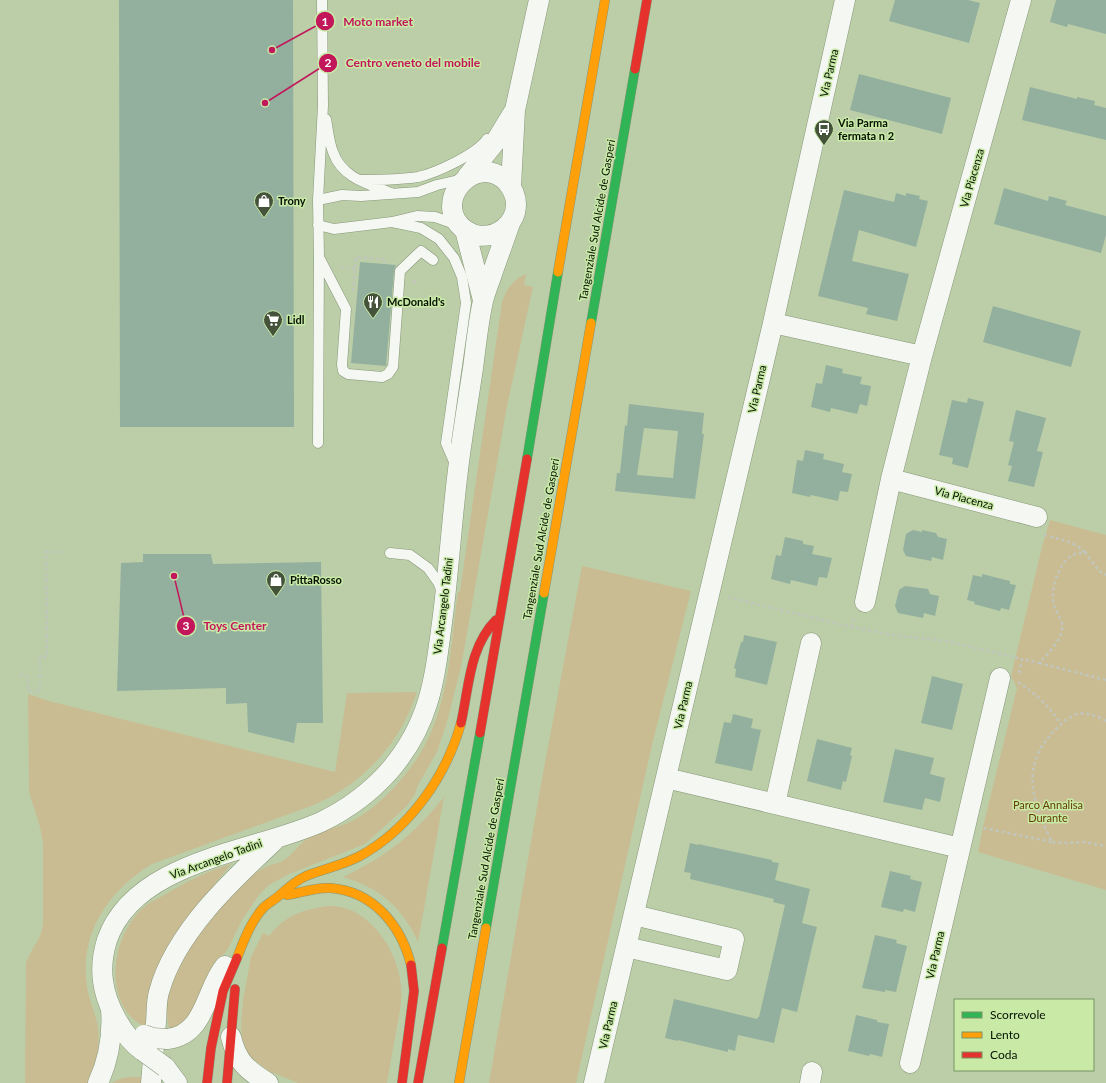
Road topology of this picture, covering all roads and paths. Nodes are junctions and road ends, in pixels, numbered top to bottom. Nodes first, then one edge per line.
1 (322, 0) edge
2 (539, 0) edge
3 (605, 0) edge
4 (648, 0) edge
5 (845, 0) edge
6 (1021, 0) edge
7 (525, 66) junction
8 (323, 105) junction
9 (515, 110) junction
10 (466, 178) junction
11 (391, 179) junction
12 (360, 180) junction
13 (511, 186) junction
14 (376, 187) junction
15 (393, 194) junction
16 (361, 196) junction
17 (318, 200) junction
18 (392, 222) junction
19 (510, 223) junction
20 (318, 225) junction
21 (462, 228) junction
22 (319, 257) junction
23 (433, 260) dead end
24 (483, 300) junction
25 (773, 323) junction
26 (922, 356) junction
27 (318, 443) dead end
28 (458, 470) junction
29 (891, 479) junction
30 (1037, 517) joint
31 (65, 552) dead end
32 (1084, 552) junction
33 (390, 553) dead end
34 (1106, 575) edge
35 (710, 592) junction
36 (444, 600) junction
37 (865, 602) dead end
38 (501, 615) junction
39 (811, 643) dead end
40 (1022, 659) junction
41 (1039, 663) junction
42 (20, 674) dead end
43 (1019, 674) dead end
44 (1008, 680) joint
45 (1106, 680) edge
46 (1106, 722) edge
47 (1061, 724) junction
48 (666, 778) junction
49 (775, 804) junction
50 (967, 817) junction
51 (279, 836) junction
52 (1052, 842) junction
53 (1106, 846) edge
54 (960, 848) junction
55 (280, 896) junction
56 (634, 915) junction
57 (626, 947) junction
58 (237, 958) junction
59 (111, 1009) junction
60 (231, 1037) junction
61 (144, 1043) junction
62 (910, 1063) dead end
63 (600, 1082) edge
64 (98, 1083) edge
65 (151, 1083) edge
66 (177, 1083) edge
67 (207, 1083) edge
68 (227, 1083) edge
69 (268, 1083) edge
70 (402, 1083) edge
71 (418, 1083) edge
72 (460, 1083) edge

1 - 8 lane
2 - 7 street, Via Arcangelo Tadini
3 - 38 main road
4 - 72 main road, Tangenziale Sud Alcide de Gasperi
5 - 25 street, Via Parma
6 - 26 street, Via Piacenza
7 - 9 street, Via Arcangelo Tadini
7 - 11 lane
8 - 12 lane
8 - 17 lane
9 - 10 street, Via Arcangelo Tadini
9 - 13 street, Via Arcangelo Tadini
10 - 13 street
10 - 15 lane
10 - 21 street, Via Arcangelo Tadini
11 - 12 lane
11 - 14 lane
12 - 14 lane
13 - 19 street, Via Arcangelo Tadini
14 - 15 lane
14 - 16 lane
15 - 16 lane
16 - 17 lane
17 - 20 lane
18 - 20 lane
18 - 21 lane
18 - 28 lane
19 - 21 street
19 - 24 street, Via Arcangelo Tadini
20 - 22 lane
21 - 24 street, Via Arcangelo Tadini
22 - 23 lane
22 - 27 lane
24 - 28 street, Via Arcangelo Tadini
25 - 26 street
25 - 35 street, Via Parma
26 - 29 street, Via Piacenza
28 - 36 street, Via Arcangelo Tadini
29 - 30 street, Via Piacenza
29 - 37 street, Via Piacenza
30 - 32 path
31 - 42 path
32 - 34 path
32 - 41 path
33 - 36 lane
35 - 40 path
35 - 48 street, Via Parma
36 - 51 street, Via Arcangelo Tadini
38 - 55 main road
38 - 71 main road
39 - 49 street
40 - 41 path
40 - 43 path
41 - 45 path
44 - 47 path
44 - 50 street, Via Parma
46 - 47 path
47 - 52 path
48 - 49 street
48 - 56 street, Via Parma
49 - 54 street
50 - 52 path
50 - 54 street, Via Parma
51 - 59 street, Via Arcangelo Tadini
51 - 65 street, Via Arcangelo Tadini
52 - 53 path
54 - 62 street, Via Parma
55 - 58 main road
55 - 70 main road
56 - 57 street, Via Parma
56 - 57 street
57 - 63 street, Via Parma
58 - 60 main road
58 - 61 street, bridge
58 - 67 main road
59 - 61 street, Via Arcangelo Tadini
59 - 64 street, Via Arcangelo Tadini
60 - 68 main road
60 - 69 street
61 - 66 street, bridge

